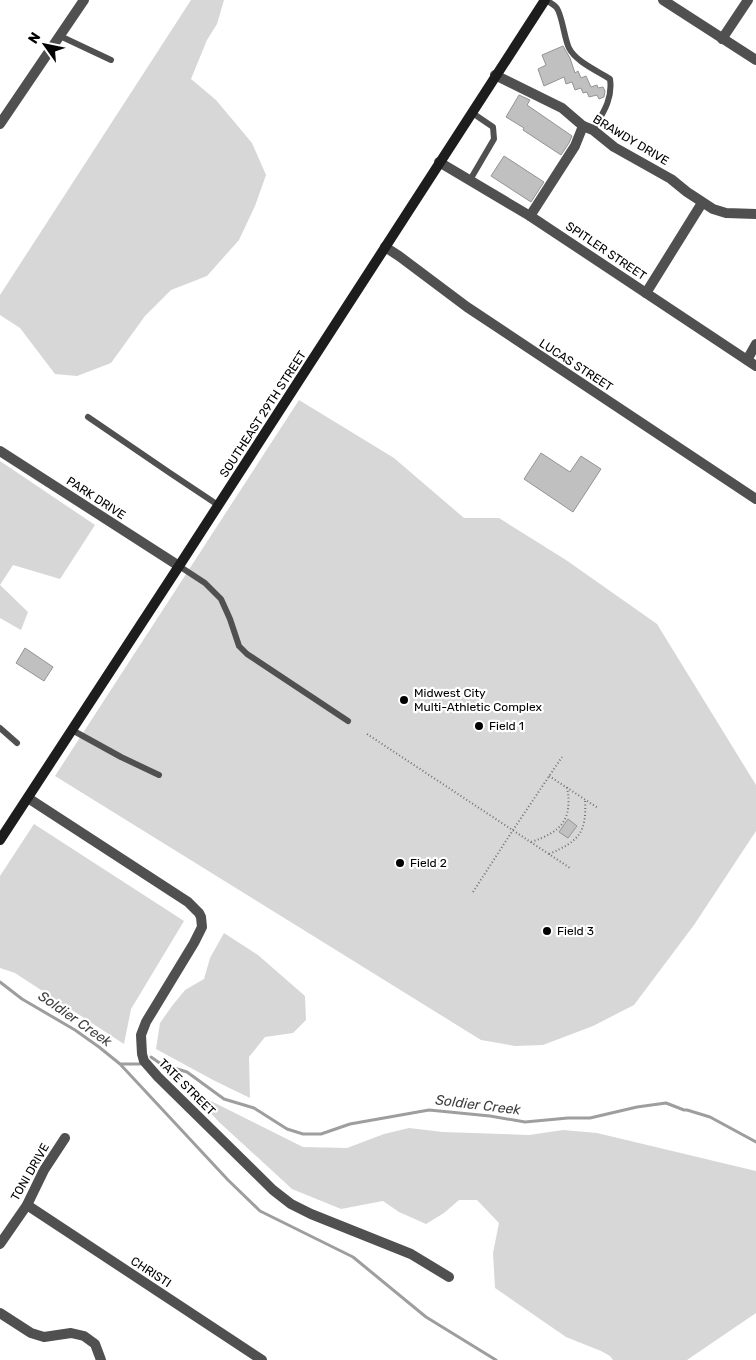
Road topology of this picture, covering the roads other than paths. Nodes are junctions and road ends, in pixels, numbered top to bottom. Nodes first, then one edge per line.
1 (84, 0) edge
2 (545, 0) edge
3 (663, 0) edge
4 (748, 0) edge
5 (60, 36) junction
6 (722, 38) junction
7 (111, 60) dead end
8 (756, 60) edge
9 (495, 75) junction
10 (471, 112) junction
11 (0, 124) edge
12 (588, 128) junction
13 (439, 162) junction
14 (470, 180) junction
15 (702, 203) junction
16 (756, 214) edge
17 (530, 216) junction
18 (385, 247) junction
19 (646, 293) junction
20 (756, 344) edge
21 (751, 363) edge
22 (88, 416) dead end
23 (0, 451) edge
24 (756, 499) edge
25 (218, 505) junction
26 (179, 566) junction
27 (348, 721) dead end
28 (0, 728) edge
29 (72, 730) junction
30 (17, 743) dead end
31 (159, 775) dead end
32 (28, 798) junction
33 (0, 840) edge
34 (65, 1138) dead end
35 (27, 1205) junction
36 (0, 1244) edge
37 (449, 1277) dead end
38 (0, 1313) edge
39 (101, 1360) edge
40 (262, 1360) edge

1 - 5 street
2 - 9 main road, SOUTHEAST 29TH STREET
2 - 12 lane
3 - 6 street
4 - 6 street
5 - 7 lane
5 - 11 street
6 - 8 street
9 - 10 main road, SOUTHEAST 29TH STREET
9 - 12 street, BRAWDY DRIVE
10 - 13 main road, SOUTHEAST 29TH STREET
10 - 14 lane
12 - 15 street, BRAWDY DRIVE
12 - 17 street
13 - 14 street, SPITLER STREET
13 - 18 main road, SOUTHEAST 29TH STREET
14 - 17 street, SPITLER STREET
15 - 16 street, BRAWDY DRIVE
15 - 19 street
17 - 19 street, SPITLER STREET
18 - 24 street, LUCAS STREET
18 - 25 main road, SOUTHEAST 29TH STREET
19 - 21 street, SPITLER STREET
20 - 21 street
22 - 25 lane
23 - 26 street, PARK DRIVE
25 - 26 main road, SOUTHEAST 29TH STREET
26 - 27 lane
26 - 29 main road, SOUTHEAST 29TH STREET
28 - 30 lane
29 - 31 lane
29 - 32 main road, SOUTHEAST 29TH STREET
32 - 33 main road, SOUTHEAST 29TH STREET
32 - 37 street, TATE STREET
34 - 35 street, TONI DRIVE
35 - 36 street, TONI DRIVE
35 - 40 street, CHRISTI
38 - 39 street

